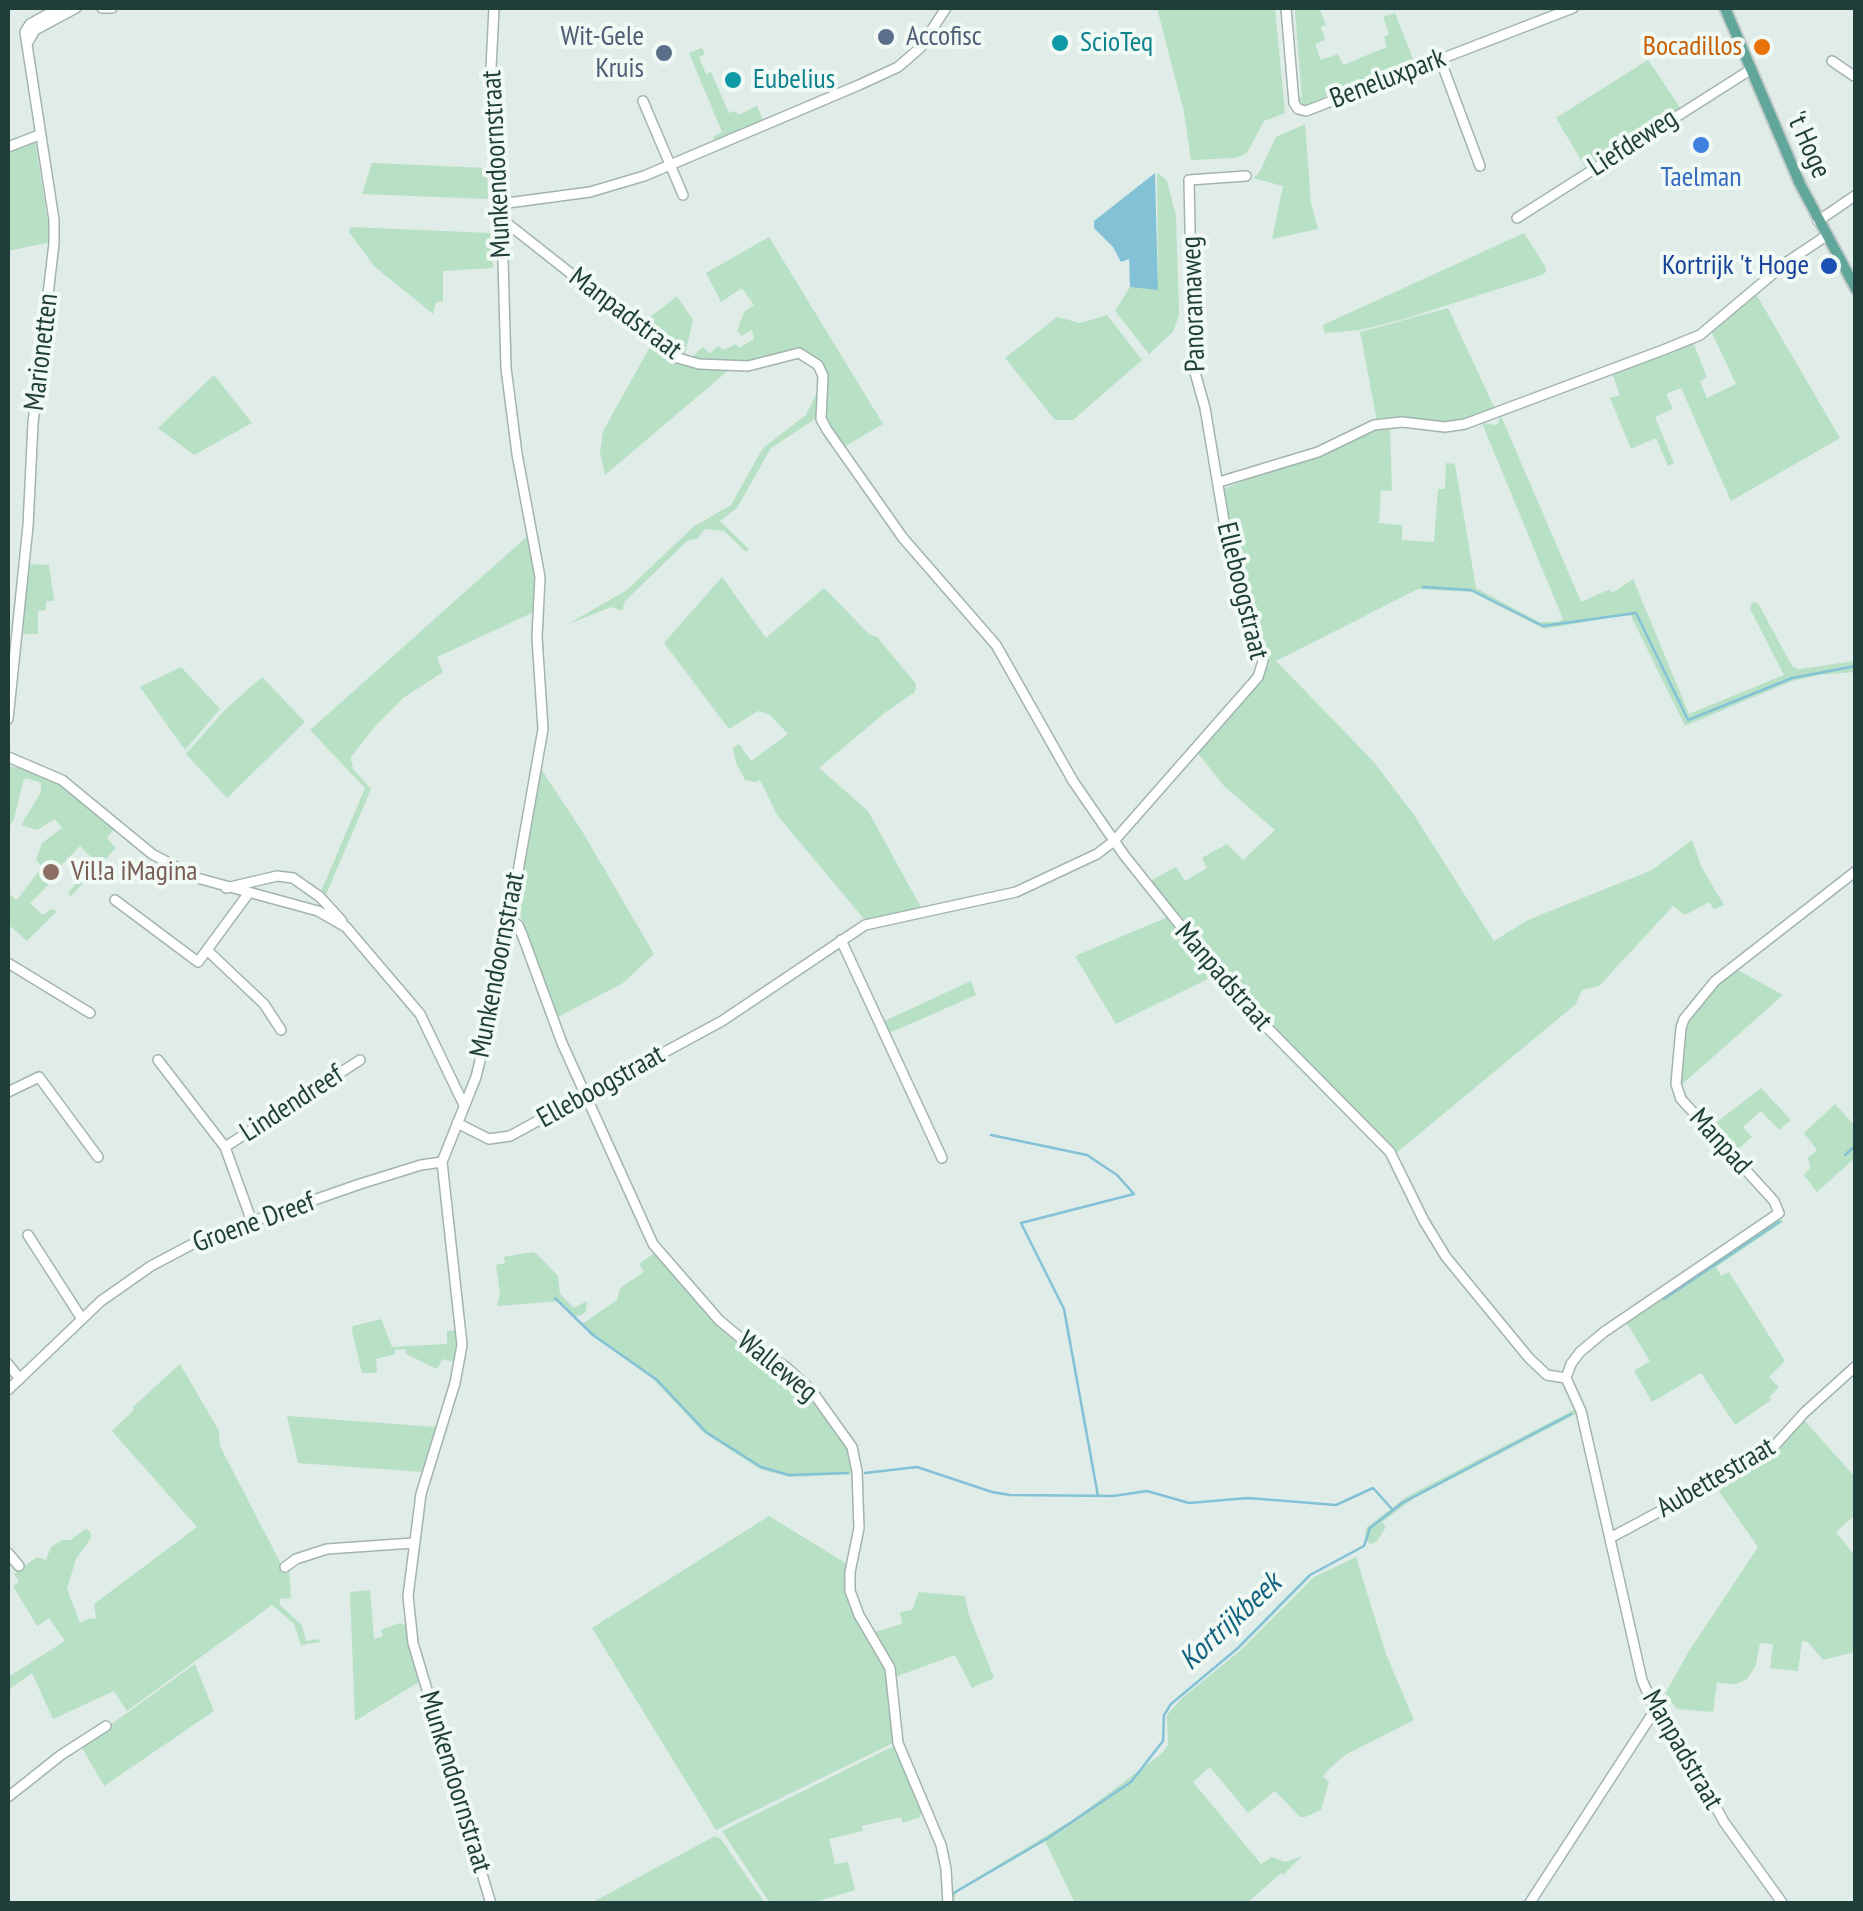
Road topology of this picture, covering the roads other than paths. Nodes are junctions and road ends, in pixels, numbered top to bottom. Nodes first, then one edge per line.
1 (59, 8) edge
2 (76, 8) edge
3 (102, 8) edge
4 (112, 8) edge
5 (494, 8) edge
6 (946, 8) edge
7 (1286, 8) edge
8 (1574, 8) edge
9 (1716, 8) edge
10 (1726, 12) edge
11 (26, 47) junction
12 (1440, 58) junction
13 (1832, 61) dead end
14 (1750, 70) junction
15 (1855, 76) edge
16 (643, 102) dead end
17 (39, 135) junction
18 (8, 147) edge
19 (670, 166) junction
20 (1480, 166) dead end
21 (1246, 176) dead end
22 (683, 195) dead end
23 (1856, 196) edge
24 (500, 204) junction
25 (1517, 218) dead end
26 (1818, 222) junction
27 (502, 224) junction
28 (1826, 236) junction
29 (1856, 289) edge
30 (1219, 482) junction
31 (8, 719) edge
32 (8, 757) edge
33 (1114, 841) junction
34 (1856, 871) edge
35 (224, 888) junction
36 (248, 894) junction
37 (115, 900) dead end
38 (511, 921) junction
39 (346, 927) junction
40 (840, 940) junction
41 (208, 951) junction
42 (8, 963) edge
43 (90, 1013) dead end
44 (281, 1030) dead end
45 (158, 1060) dead end
46 (360, 1060) dead end
47 (8, 1092) edge
48 (584, 1093) junction
49 (464, 1105) junction
50 (457, 1123) junction
51 (225, 1147) junction
52 (98, 1157) dead end
53 (942, 1158) dead end
54 (442, 1162) junction
55 (252, 1222) junction
56 (28, 1235) dead end
57 (82, 1319) junction
58 (8, 1364) edge
59 (1856, 1366) edge
60 (20, 1378) junction
61 (1566, 1378) junction
62 (8, 1390) edge
63 (1610, 1538) junction
64 (413, 1543) junction
65 (8, 1553) edge
66 (19, 1566) dead end
67 (285, 1567) dead end
68 (1655, 1710) junction
69 (106, 1726) dead end
70 (8, 1797) edge
71 (491, 1904) edge
72 (948, 1904) edge
73 (1530, 1904) edge
74 (1784, 1904) edge

1 - 11 street
2 - 11 street
3 - 4 street
5 - 24 street, Munkendoornstraat
6 - 19 street
7 - 12 street, Beneluxpark
8 - 12 street, Beneluxpark
9 - 10 main road, 't Hoge
10 - 14 main road, 't Hoge
11 - 17 street, Marionetten
12 - 20 street
13 - 15 street
14 - 25 street, Liefdeweg
14 - 26 main road, 't Hoge
16 - 19 street
17 - 18 street
17 - 31 street, Marionetten
19 - 22 street
19 - 24 street
21 - 30 street, Panoramaweg
23 - 26 street
24 - 27 street, Munkendoornstraat
26 - 28 main road, 't Hoge
27 - 33 street, Manpadstraat
27 - 38 street, Munkendoornstraat
28 - 29 main road, 't Hoge
28 - 30 street
30 - 33 street, Elleboogstraat
32 - 35 street
33 - 40 street, Elleboogstraat
33 - 61 street, Manpadstraat
34 - 61 street, Manpad
35 - 36 street
35 - 39 street
36 - 39 street
36 - 41 street
37 - 41 street
38 - 48 street, Walleweg
38 - 49 street, Munkendoornstraat
39 - 49 street
40 - 48 street, Elleboogstraat
40 - 53 street
41 - 44 street
42 - 43 street
45 - 51 street, Lindendreef
46 - 51 street, Lindendreef
47 - 52 street
48 - 50 street, Elleboogstraat
48 - 72 street, Walleweg
49 - 50 street, Munkendoornstraat
50 - 54 street, Munkendoornstraat
51 - 55 street, Lindendreef
54 - 55 street, Groene Dreef
54 - 64 street, Munkendoornstraat
55 - 57 street, Groene Dreef
56 - 57 street
57 - 60 street, Groene Dreef
58 - 60 street
59 - 63 street, Aubettestraat
60 - 62 street, Groene Dreef
61 - 63 street, Manpadstraat
63 - 68 street, Manpadstraat
64 - 67 street
64 - 71 street, Munkendoornstraat
65 - 66 street
68 - 73 street
68 - 74 street, Manpadstraat
69 - 70 street

